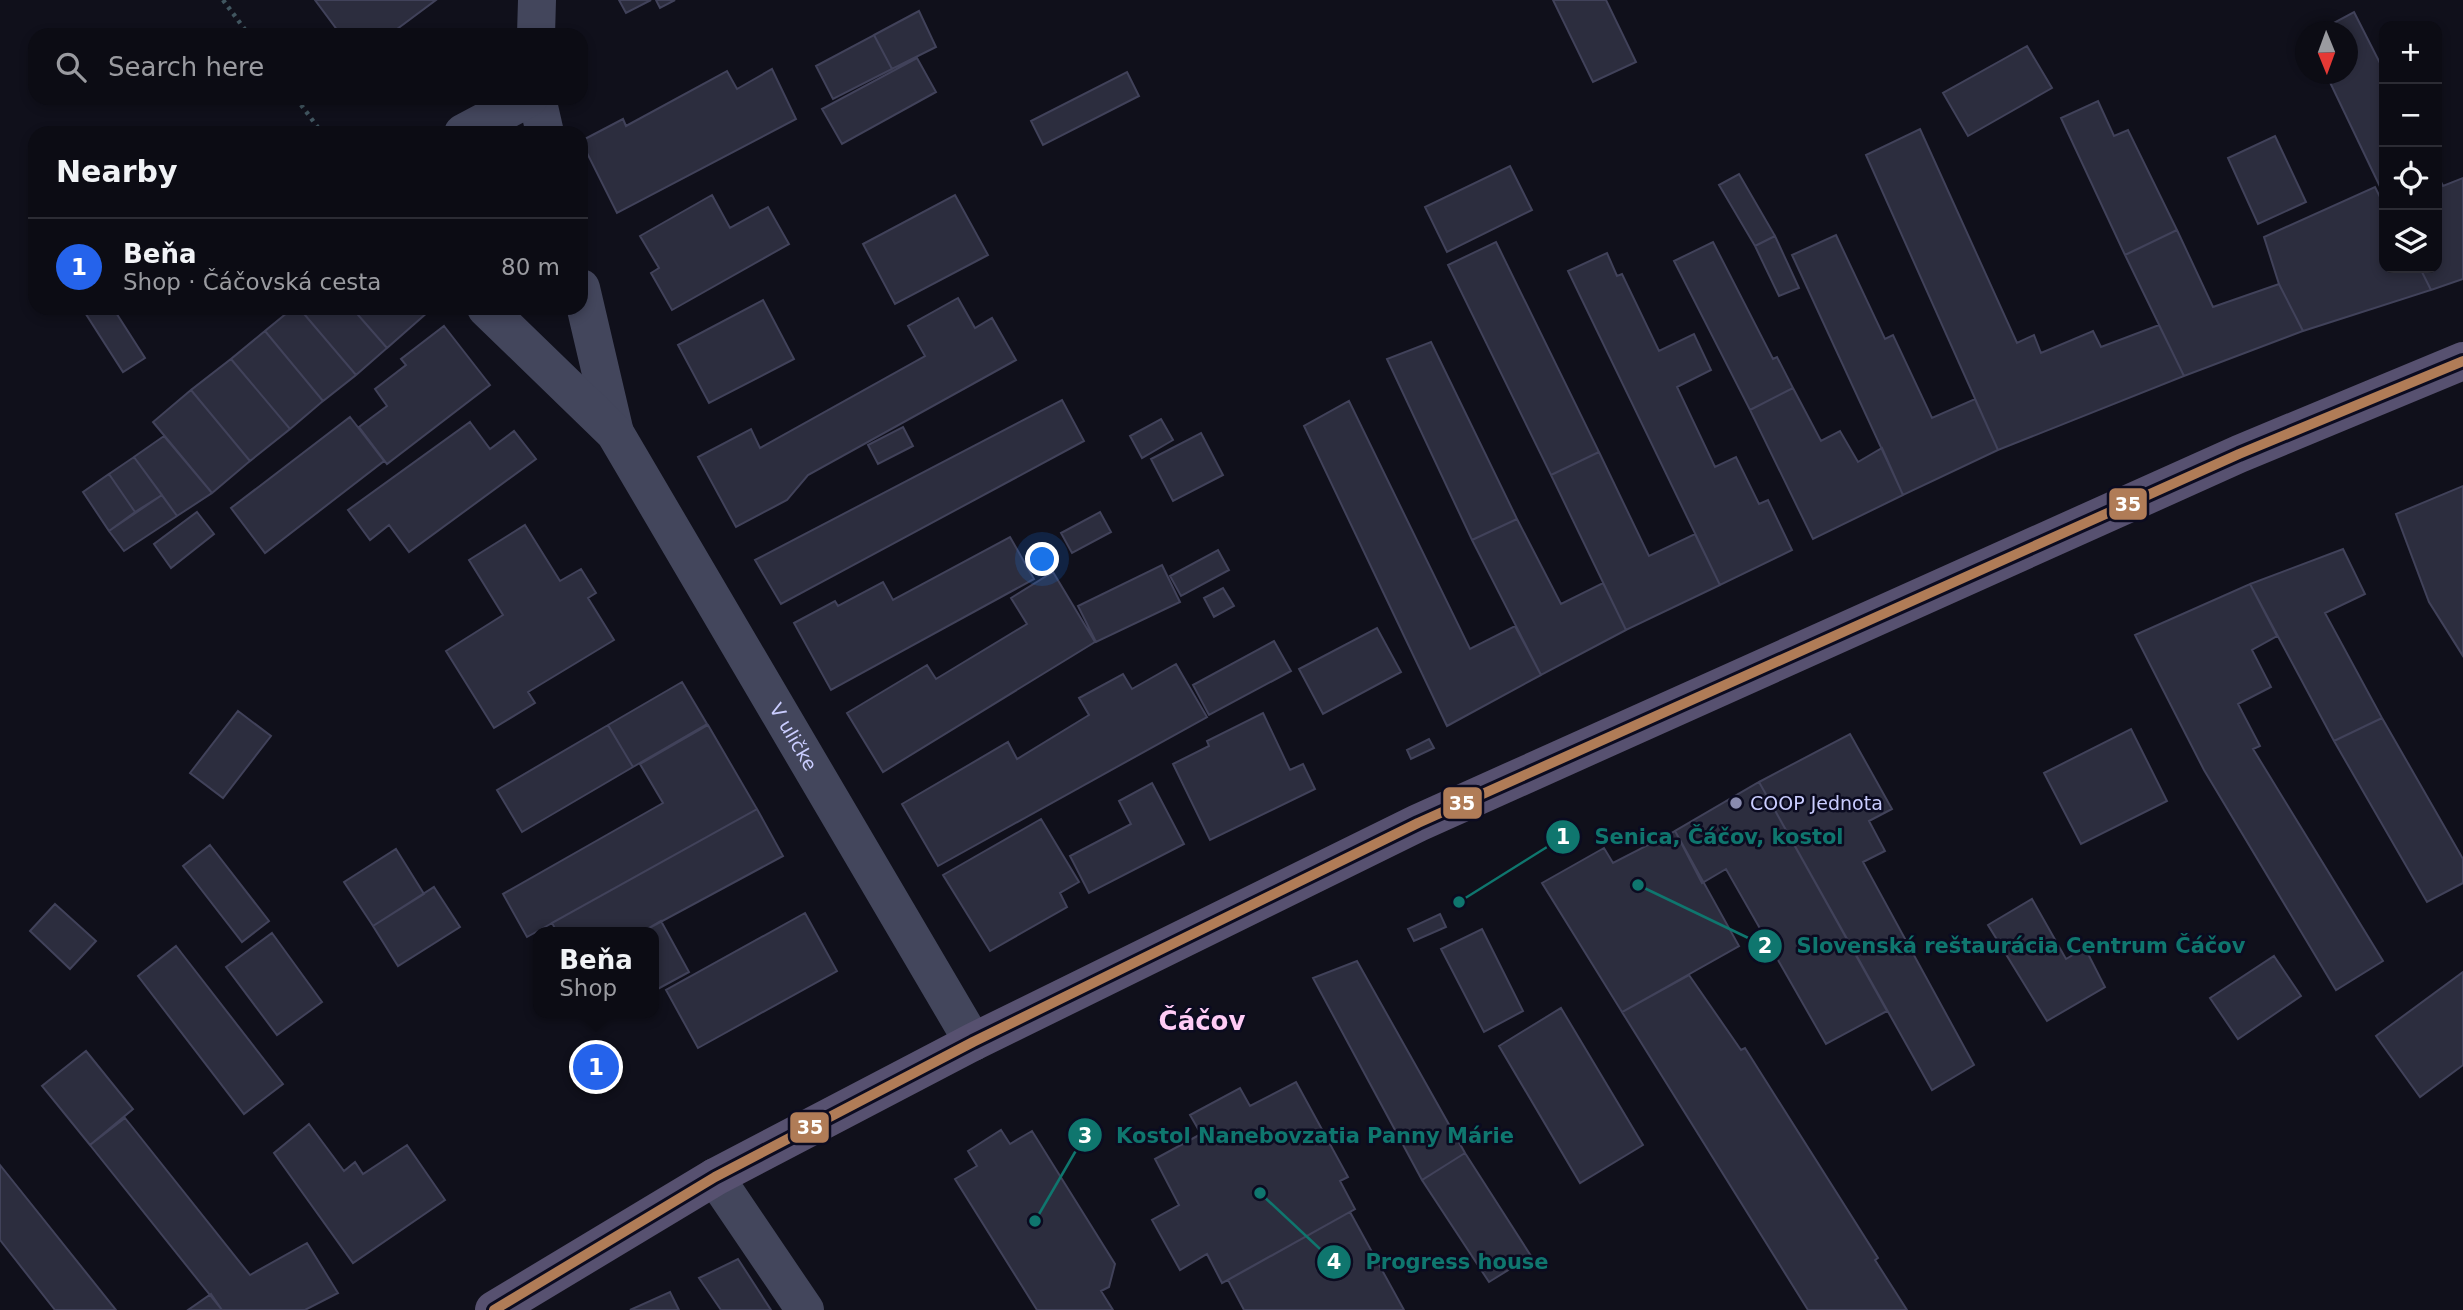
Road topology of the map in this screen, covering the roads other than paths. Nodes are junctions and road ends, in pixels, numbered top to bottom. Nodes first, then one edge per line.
1 (537, 0) edge
2 (536, 28) edge
3 (516, 105) edge
4 (539, 105) edge
5 (476, 126) edge
6 (543, 126) edge
7 (493, 315) edge
8 (587, 315) edge
9 (2463, 361) edge
10 (615, 433) junction
11 (973, 1041) junction
12 (715, 1177) junction
13 (494, 1310) edge
14 (805, 1310) edge

1 - 2 street
3 - 5 street
4 - 6 street
7 - 10 street, V uličke
8 - 10 street, V uličke
9 - 11 main road
10 - 11 street, V uličke
11 - 12 main road
12 - 13 main road
12 - 14 street

